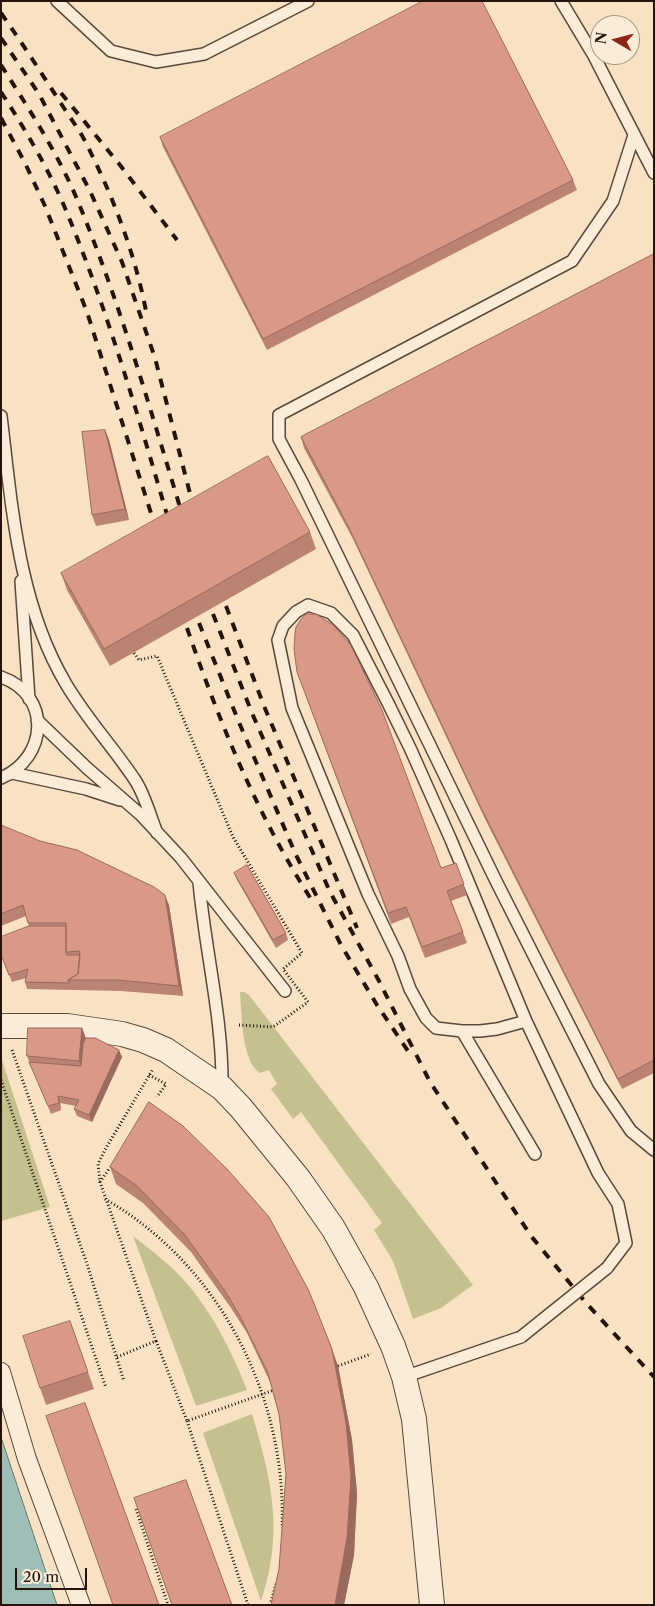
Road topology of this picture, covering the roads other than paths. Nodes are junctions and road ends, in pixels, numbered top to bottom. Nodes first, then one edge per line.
1 (57, 1) edge
2 (308, 1) edge
3 (561, 1) edge
4 (634, 135) junction
5 (654, 173) edge
6 (1, 416) edge
7 (20, 559) junction
8 (1, 677) edge
9 (29, 699) junction
10 (37, 720) junction
11 (12, 773) junction
12 (1, 778) edge
13 (124, 801) junction
14 (157, 833) junction
15 (199, 882) junction
16 (285, 991) dead end
17 (526, 1021) junction
18 (2, 1024) edge
19 (462, 1031) junction
20 (222, 1088) junction
21 (654, 1150) edge
22 (535, 1154) dead end
23 (1, 1372) edge
24 (404, 1377) junction
25 (81, 1605) edge
26 (432, 1605) edge

1 - 2 lane
3 - 4 lane
4 - 5 lane
4 - 21 lane
6 - 7 lane
7 - 9 lane
7 - 14 lane
8 - 9 lane
9 - 10 lane
10 - 11 lane
10 - 13 lane
11 - 12 lane
11 - 13 lane
13 - 14 lane
14 - 15 lane
15 - 16 lane
15 - 20 lane
17 - 19 lane
17 - 19 lane
17 - 24 lane, bridge
18 - 20 street
19 - 22 lane
20 - 24 street
23 - 25 street
24 - 26 street

